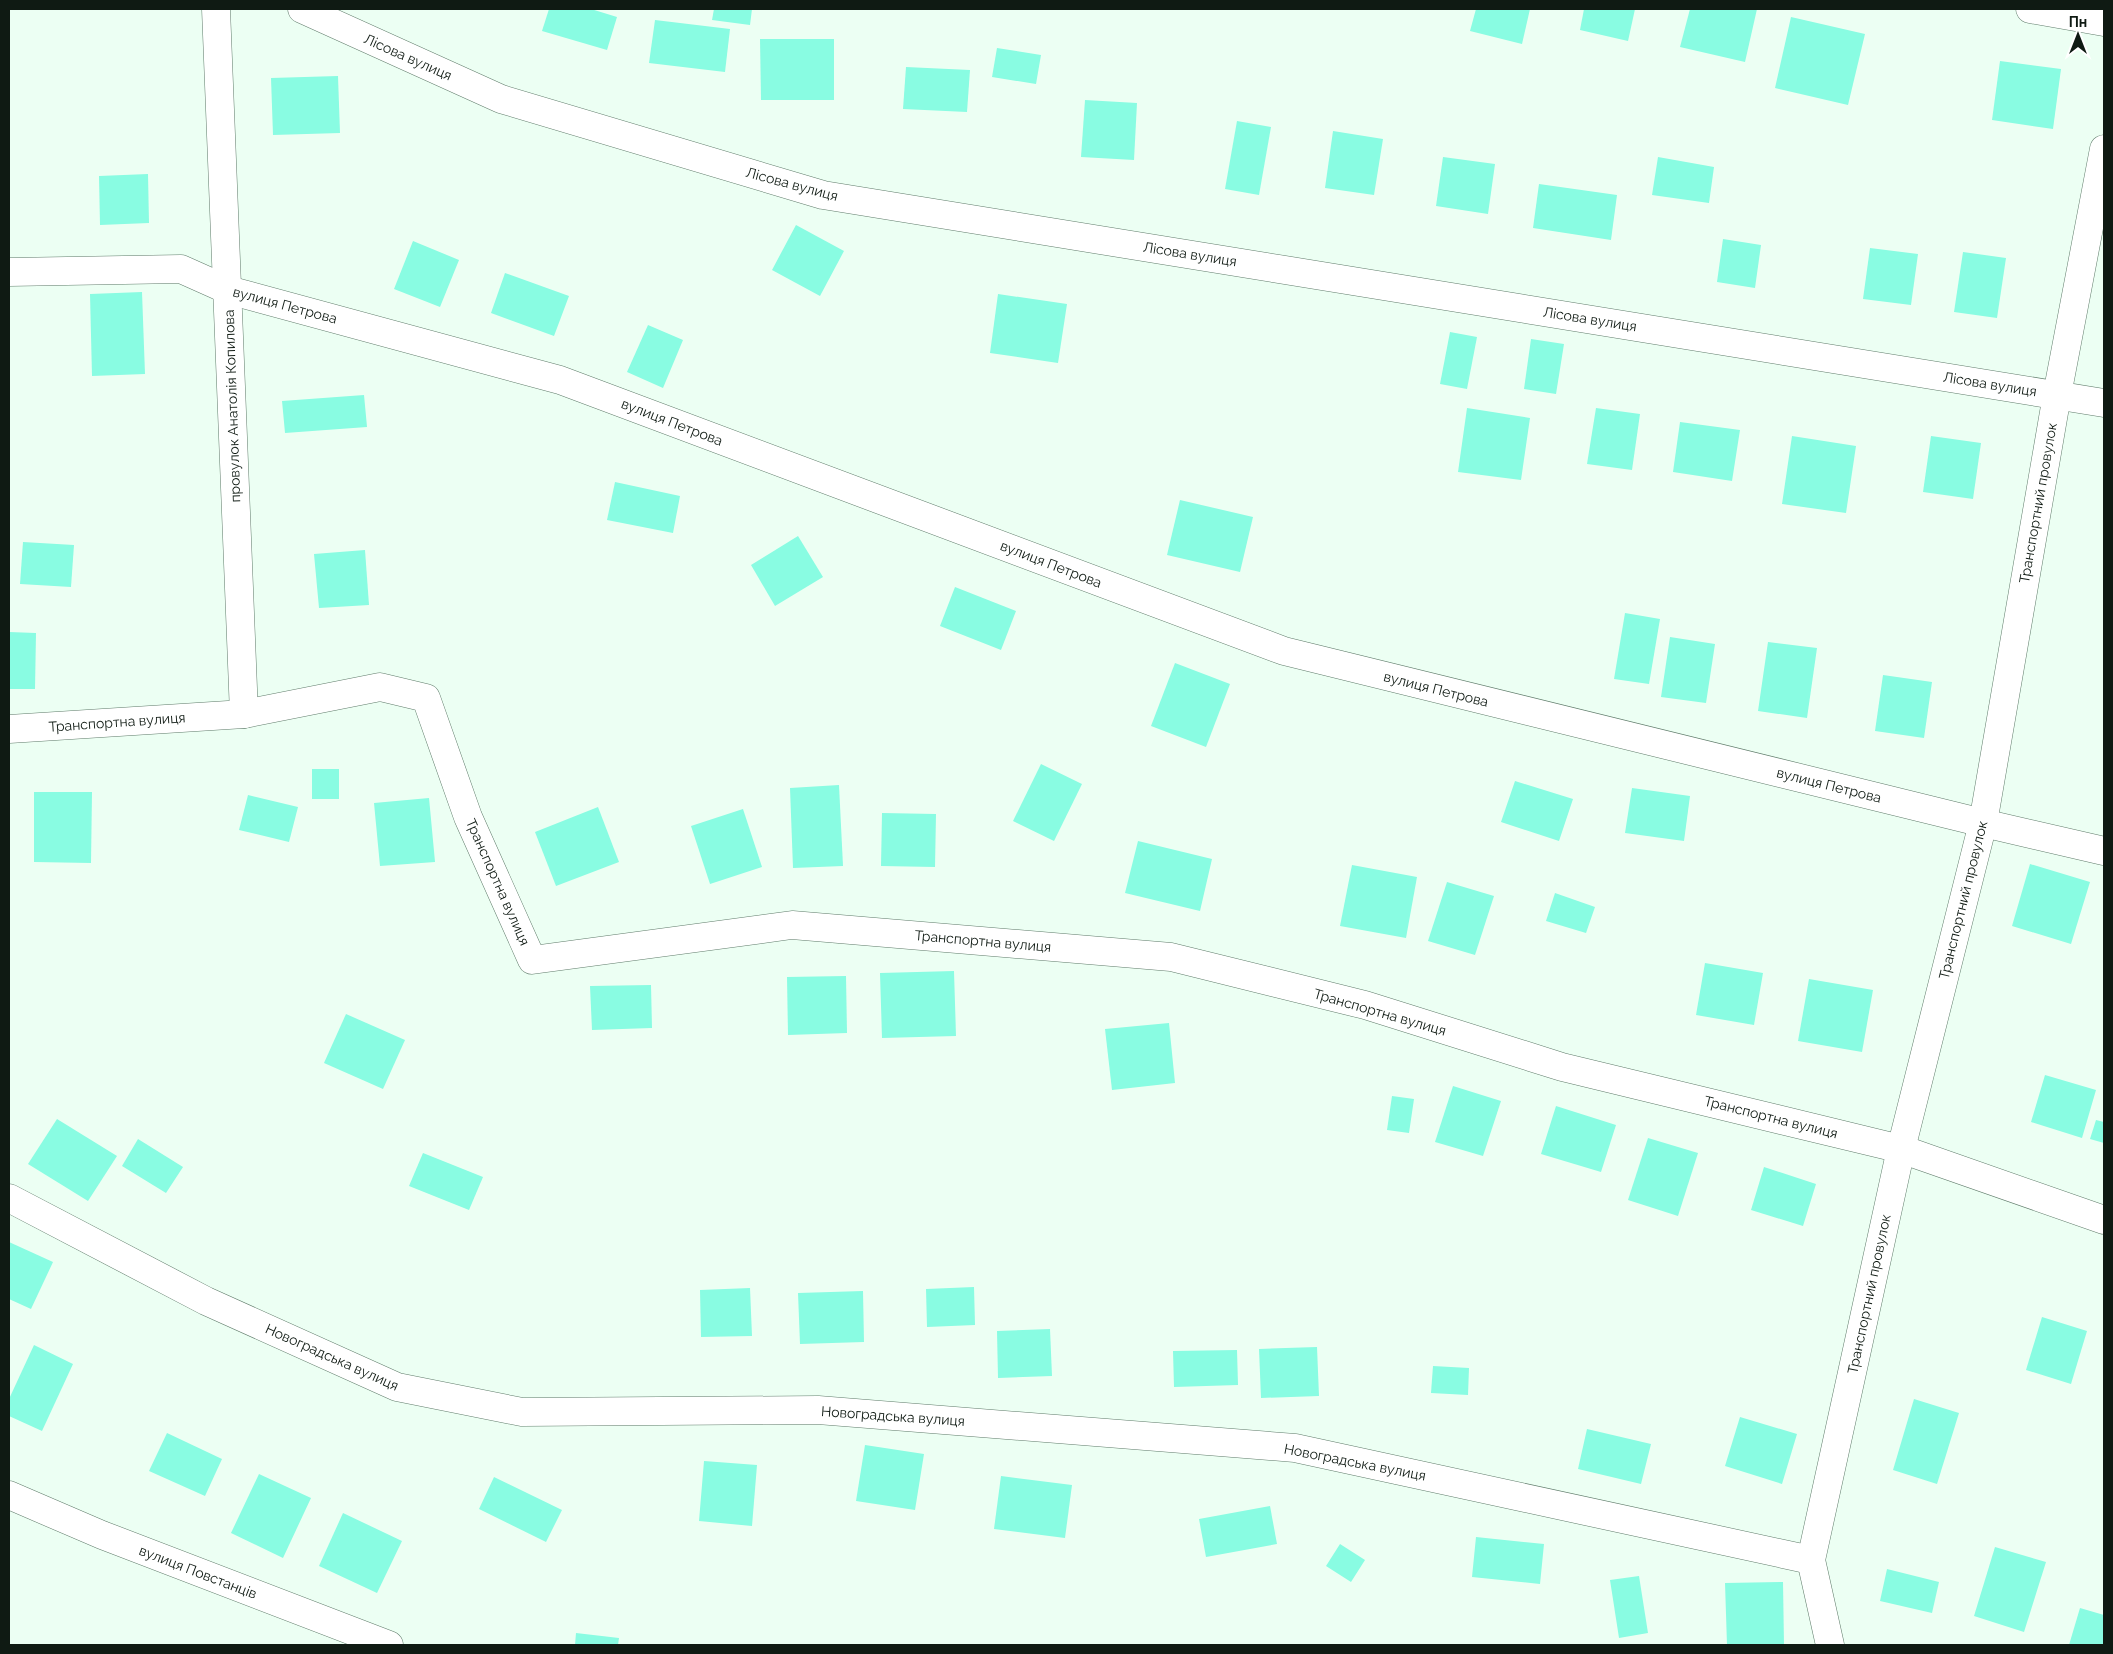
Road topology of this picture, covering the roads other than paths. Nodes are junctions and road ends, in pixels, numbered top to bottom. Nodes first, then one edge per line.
1 (216, 9) edge
2 (302, 9) edge
3 (2030, 9) edge
4 (2104, 22) edge
5 (2104, 149) edge
6 (9, 272) edge
7 (228, 290) junction
8 (2056, 395) junction
9 (2104, 403) edge
10 (244, 714) junction
11 (9, 729) edge
12 (1983, 823) junction
13 (2104, 851) edge
14 (1900, 1148) junction
15 (9, 1198) edge
16 (2104, 1220) edge
17 (9, 1495) edge
18 (1811, 1560) junction
19 (389, 1645) edge
20 (1830, 1645) edge

1 - 7 street, провулок Анатолія Копилова
2 - 8 street, Лісова вулиця
3 - 4 street
5 - 8 street, Транспортний провулок
6 - 7 street, вулиця Петрова
7 - 10 street, провулок Анатолія Копилова
7 - 12 street, вулиця Петрова
8 - 9 street, Лісова вулиця
8 - 12 street, Транспортний провулок
10 - 11 street, Транспортна вулиця
10 - 14 street, Транспортна вулиця
12 - 13 street, вулиця Петрова
12 - 14 street, Транспортний провулок
14 - 16 street, Транспортна вулиця
14 - 18 street, Транспортний провулок
15 - 18 street, Новоградська вулиця
17 - 19 street, вулиця Повстанців
18 - 20 street, Транспортний провулок

